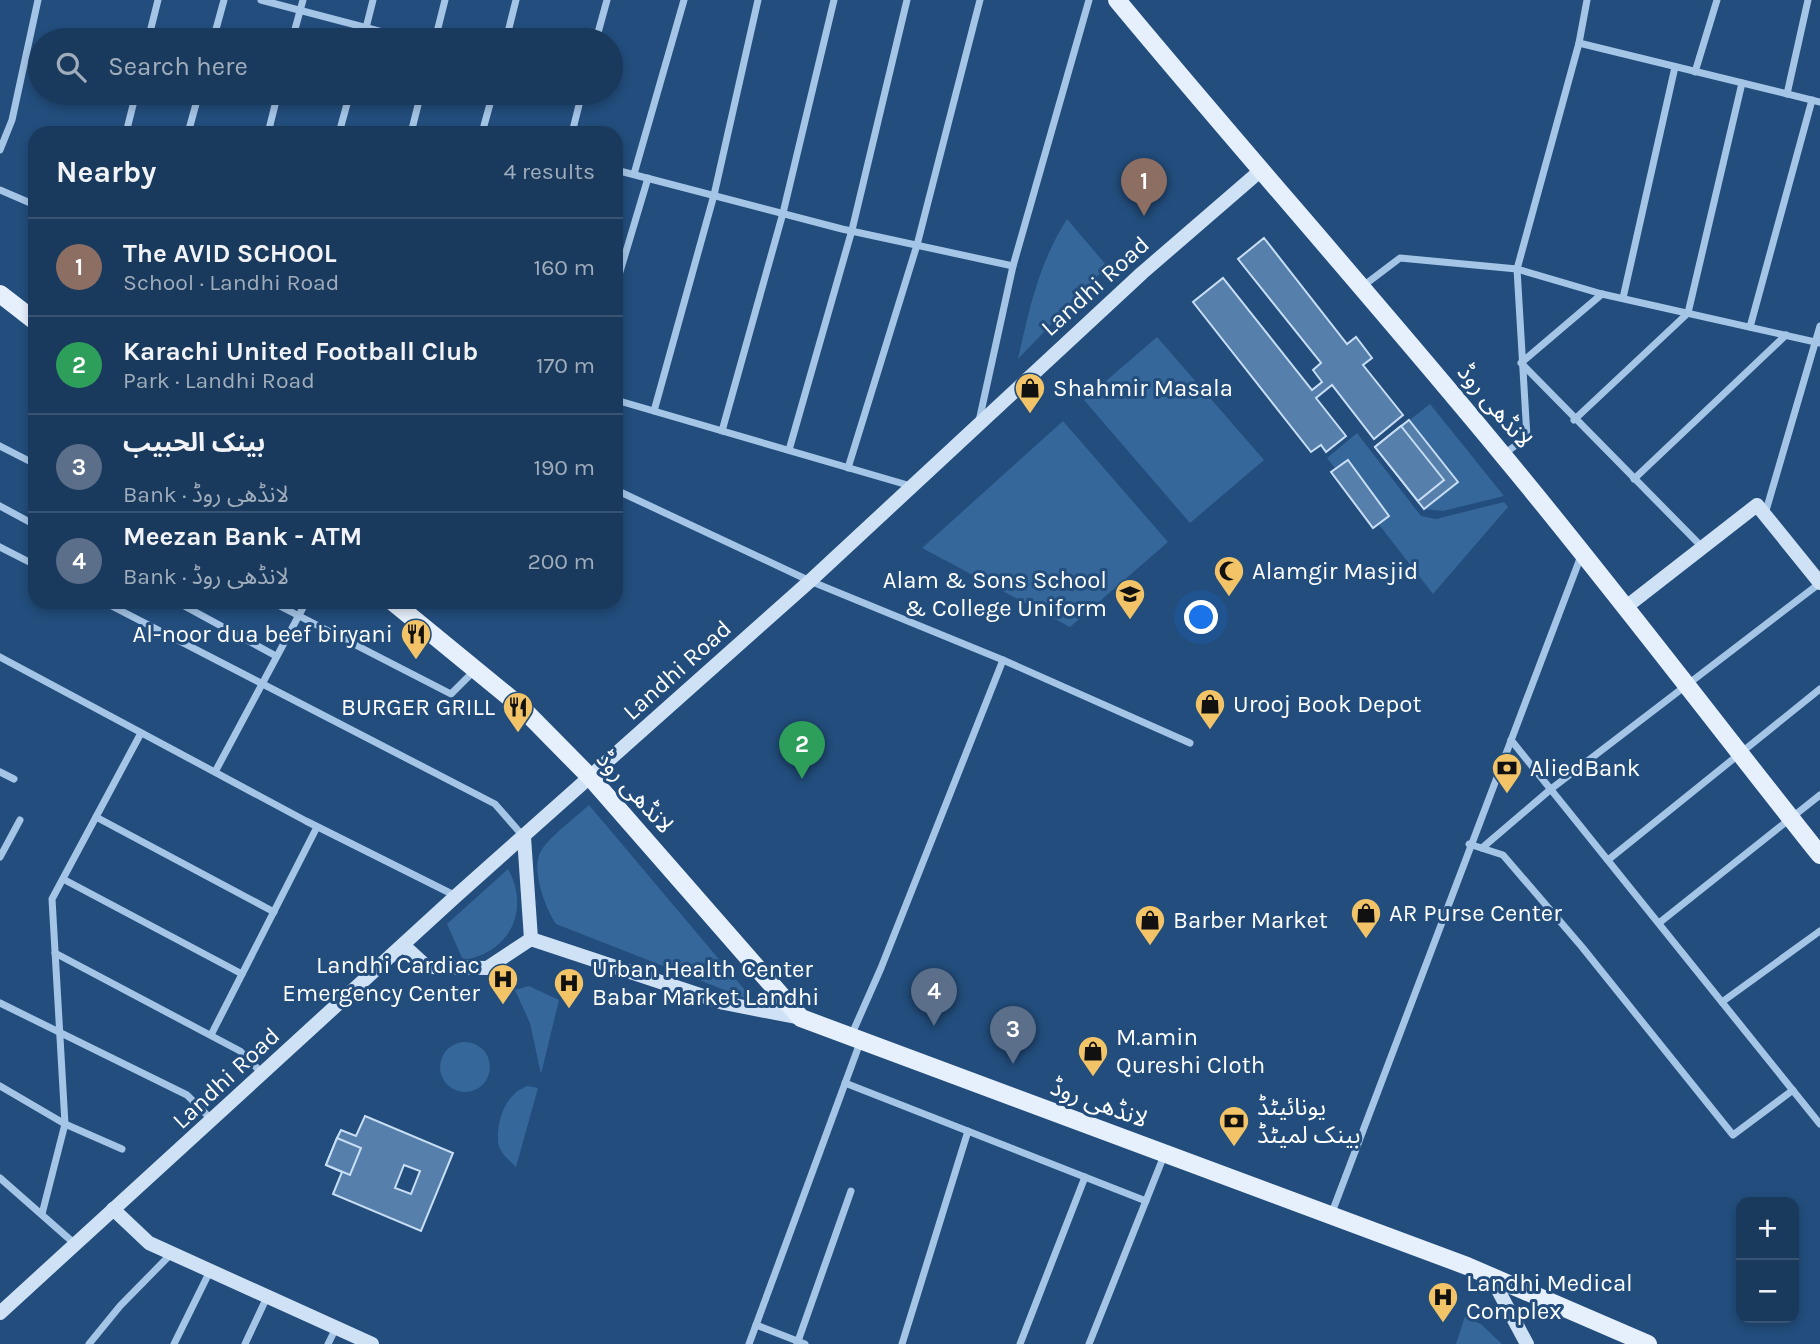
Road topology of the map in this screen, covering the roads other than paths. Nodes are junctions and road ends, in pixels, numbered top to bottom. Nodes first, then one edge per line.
1 (38, 0) edge
2 (158, 0) edge
3 (224, 0) edge
4 (261, 0) edge
5 (303, 0) edge
6 (373, 0) edge
7 (445, 0) edge
8 (516, 0) edge
9 (607, 0) edge
10 (684, 0) edge
11 (758, 0) edge
12 (834, 0) edge
13 (907, 0) edge
14 (980, 0) edge
15 (1089, 0) edge
16 (1117, 0) edge
17 (1587, 0) edge
18 (1717, 0) edge
19 (1808, 0) edge
20 (300, 10) junction
21 (32, 28) edge
22 (151, 28) edge
23 (216, 28) edge
24 (295, 28) edge
25 (366, 28) joint
26 (438, 28) edge
27 (509, 28) edge
28 (599, 28) edge
29 (1579, 43) junction
30 (28, 46) edge
31 (1675, 67) junction
32 (1695, 72) junction
33 (1742, 83) junction
34 (1787, 94) junction
35 (1816, 101) edge
36 (132, 105) edge
37 (196, 105) edge
38 (275, 105) edge
39 (347, 105) edge
40 (418, 105) edge
41 (490, 105) edge
42 (579, 105) edge
43 (128, 126) edge
44 (190, 126) edge
45 (270, 126) edge
46 (342, 126) edge
47 (413, 126) edge
48 (484, 126) edge
49 (574, 126) edge
50 (0, 150) edge
51 (623, 172) edge
52 (1260, 172) junction
53 (634, 174) junction
54 (648, 178) junction
55 (0, 190) edge
56 (714, 195) junction
57 (28, 202) edge
58 (783, 213) junction
59 (852, 230) junction
60 (917, 245) junction
61 (623, 262) edge
62 (1013, 266) junction
63 (1517, 269) junction
64 (1363, 286) junction
65 (0, 294) edge
66 (1602, 294) junction
67 (1623, 298) junction
68 (1688, 313) junction
69 (28, 316) edge
70 (1820, 326) edge
71 (1750, 327) junction
72 (1786, 335) junction
73 (1818, 342) edge
74 (1521, 363) junction
75 (623, 402) edge
76 (654, 411) junction
77 (1574, 420) junction
78 (979, 421) junction
79 (722, 431) junction
80 (0, 446) edge
81 (789, 450) junction
82 (1503, 455) junction
83 (28, 460) edge
84 (848, 468) junction
85 (1634, 479) junction
86 (911, 486) junction
87 (623, 493) edge
88 (0, 506) edge
89 (1765, 515) junction
90 (28, 521) edge
91 (0, 547) edge
92 (1702, 547) junction
93 (1583, 552) junction
94 (28, 561) edge
95 (810, 581) junction
96 (1820, 583) edge
97 (1626, 607) junction
98 (117, 609) edge
99 (190, 609) edge
100 (283, 609) edge
101 (301, 609) edge
102 (402, 609) edge
103 (296, 617) junction
104 (276, 656) junction
105 (0, 657) edge
106 (1003, 660) junction
107 (476, 670) junction
108 (261, 685) junction
109 (1686, 685) junction
110 (1820, 689) edge
111 (141, 733) junction
112 (1511, 740) junction
113 (1190, 743) dead end
114 (1740, 754) junction
115 (0, 772) edge
116 (215, 772) junction
117 (591, 778) junction
118 (14, 779) dead end
119 (1551, 789) junction
120 (1820, 795) edge
121 (96, 817) junction
122 (1790, 818) junction
123 (20, 820) dead end
124 (317, 827) junction
125 (524, 837) junction
126 (1469, 844) junction
127 (1482, 848) junction
128 (1, 853) edge
129 (1820, 855) edge
130 (1608, 860) junction
131 (63, 879) junction
132 (456, 896) junction
133 (274, 912) junction
134 (1659, 923) junction
135 (1820, 931) edge
136 (531, 939) junction
137 (403, 945) junction
138 (55, 953) junction
139 (242, 974) junction
140 (1722, 1002) junction
141 (0, 1003) edge
142 (801, 1018) junction
143 (60, 1031) junction
144 (211, 1035) junction
145 (856, 1038) junction
146 (264, 1074) junction
147 (845, 1083) junction
148 (0, 1086) edge
149 (1793, 1090) junction
150 (213, 1121) junction
151 (65, 1124) junction
152 (1820, 1124) edge
153 (968, 1131) junction
154 (122, 1149) dead end
155 (1165, 1153) junction
156 (1085, 1177) junction
157 (0, 1178) edge
158 (851, 1191) dead end
159 (1146, 1201) junction
160 (113, 1209) junction
161 (42, 1214) junction
162 (1331, 1216) junction
163 (75, 1244) junction
164 (171, 1254) junction
165 (210, 1271) junction
166 (1491, 1277) junction
167 (267, 1297) junction
168 (0, 1314) edge
169 (756, 1325) junction
170 (336, 1328) junction
171 (800, 1343) edge
172 (89, 1344) edge
173 (174, 1344) edge
174 (245, 1344) edge
175 (328, 1344) edge
176 (372, 1344) edge
177 (749, 1344) edge
178 (902, 1344) edge
179 (1020, 1344) edge
180 (1089, 1344) edge
181 (1527, 1344) edge
182 (1648, 1344) edge

1 - 21 street
2 - 22 street
3 - 23 street
4 - 20 street
5 - 20 street
6 - 25 street
7 - 26 street
8 - 27 street
9 - 28 street
10 - 53 street
11 - 56 street
12 - 58 street
13 - 59 street
14 - 60 street
15 - 62 street
16 - 52 main road, لانڈھی روڈ
17 - 29 street
18 - 32 street
19 - 34 street
20 - 24 street
20 - 25 street
29 - 31 street
29 - 63 street
30 - 50 street
31 - 32 street
31 - 67 street
32 - 33 street
33 - 34 street
33 - 68 street
34 - 35 street
35 - 71 street
36 - 43 street
37 - 44 street
38 - 45 street
39 - 46 street
40 - 47 street
41 - 48 street
42 - 49 street
51 - 53 street
52 - 64 main road, لانڈھی روڈ
52 - 78 street, Landhi Road
53 - 54 street
54 - 56 street
54 - 61 street
55 - 57 street
56 - 58 street
56 - 76 street
58 - 59 street
58 - 79 street
59 - 60 street
59 - 81 street
60 - 62 street
60 - 84 street
62 - 78 street
63 - 64 street
63 - 66 street
63 - 74 street
64 - 82 main road, لانڈھی روڈ
65 - 69 main road
66 - 67 street
66 - 74 street
67 - 68 street
68 - 71 street
68 - 77 street
70 - 73 street
71 - 72 street
72 - 73 street
72 - 85 street
73 - 89 street
74 - 77 street
74 - 82 street
75 - 76 street
76 - 79 street
77 - 85 street
78 - 86 street, Landhi Road
79 - 81 street
80 - 83 street
81 - 84 street
82 - 93 main road, لانڈھی روڈ
84 - 86 street
85 - 92 street
86 - 95 street, Landhi Road
87 - 95 street
88 - 90 street
89 - 92 street
89 - 96 street
91 - 94 street
92 - 97 street
93 - 97 main road, لانڈھی روڈ
93 - 112 street
95 - 106 street
95 - 117 street, Landhi Road
96 - 109 street
97 - 109 main road, لانڈھی روڈ
98 - 108 street
99 - 104 street
100 - 103 street
101 - 103 street
102 - 107 main road, لانڈھی روڈ
103 - 104 street
103 - 107 street
104 - 108 street
105 - 111 street
106 - 113 street
106 - 145 street
107 - 117 main road, لانڈھی روڈ
108 - 116 street
108 - 125 street
109 - 114 main road, لانڈھی روڈ
109 - 119 street
110 - 114 street
111 - 116 street
111 - 121 street
112 - 119 street
112 - 126 street
114 - 122 main road, لانڈھی روڈ
114 - 130 street
115 - 118 street
116 - 124 street
117 - 125 street, Landhi Road
117 - 142 main road, لانڈھی روڈ
119 - 127 street
119 - 130 street
120 - 122 street
121 - 131 street
121 - 133 street
122 - 129 main road, لانڈھی روڈ
122 - 134 street
123 - 128 street
124 - 132 street
124 - 133 street
125 - 132 street, Landhi Road
125 - 136 street
126 - 127 street
126 - 162 street
127 - 149 street
130 - 134 street
131 - 138 street
131 - 139 street
132 - 137 street, Landhi Road
133 - 139 street
134 - 140 street
135 - 140 street
136 - 137 street
136 - 142 street
137 - 146 street, Landhi Road
138 - 143 street
138 - 144 street
139 - 144 street
140 - 149 street
141 - 143 street
142 - 145 main road, لانڈھی روڈ
143 - 150 street
143 - 151 street
144 - 146 street
145 - 147 street
145 - 155 main road, لانڈھی روڈ
146 - 150 street, Landhi Road
147 - 153 street
147 - 169 street
148 - 151 street
149 - 152 street
150 - 160 street, Landhi Road
151 - 154 street
151 - 161 street
153 - 156 street
153 - 178 street
155 - 159 street
155 - 162 main road, لانڈھی روڈ
156 - 159 street
156 - 179 street
157 - 161 street
158 - 171 street
159 - 180 street
160 - 163 street, Landhi Road
160 - 164 street
161 - 163 street
162 - 166 main road, لانڈھی روڈ
163 - 168 street, Landhi Road
164 - 165 street
164 - 172 street
165 - 167 street
165 - 173 street
166 - 181 street
166 - 182 main road, لانڈھی روڈ
167 - 170 street
167 - 174 street
169 - 171 street
169 - 177 street
170 - 175 street
170 - 176 street

